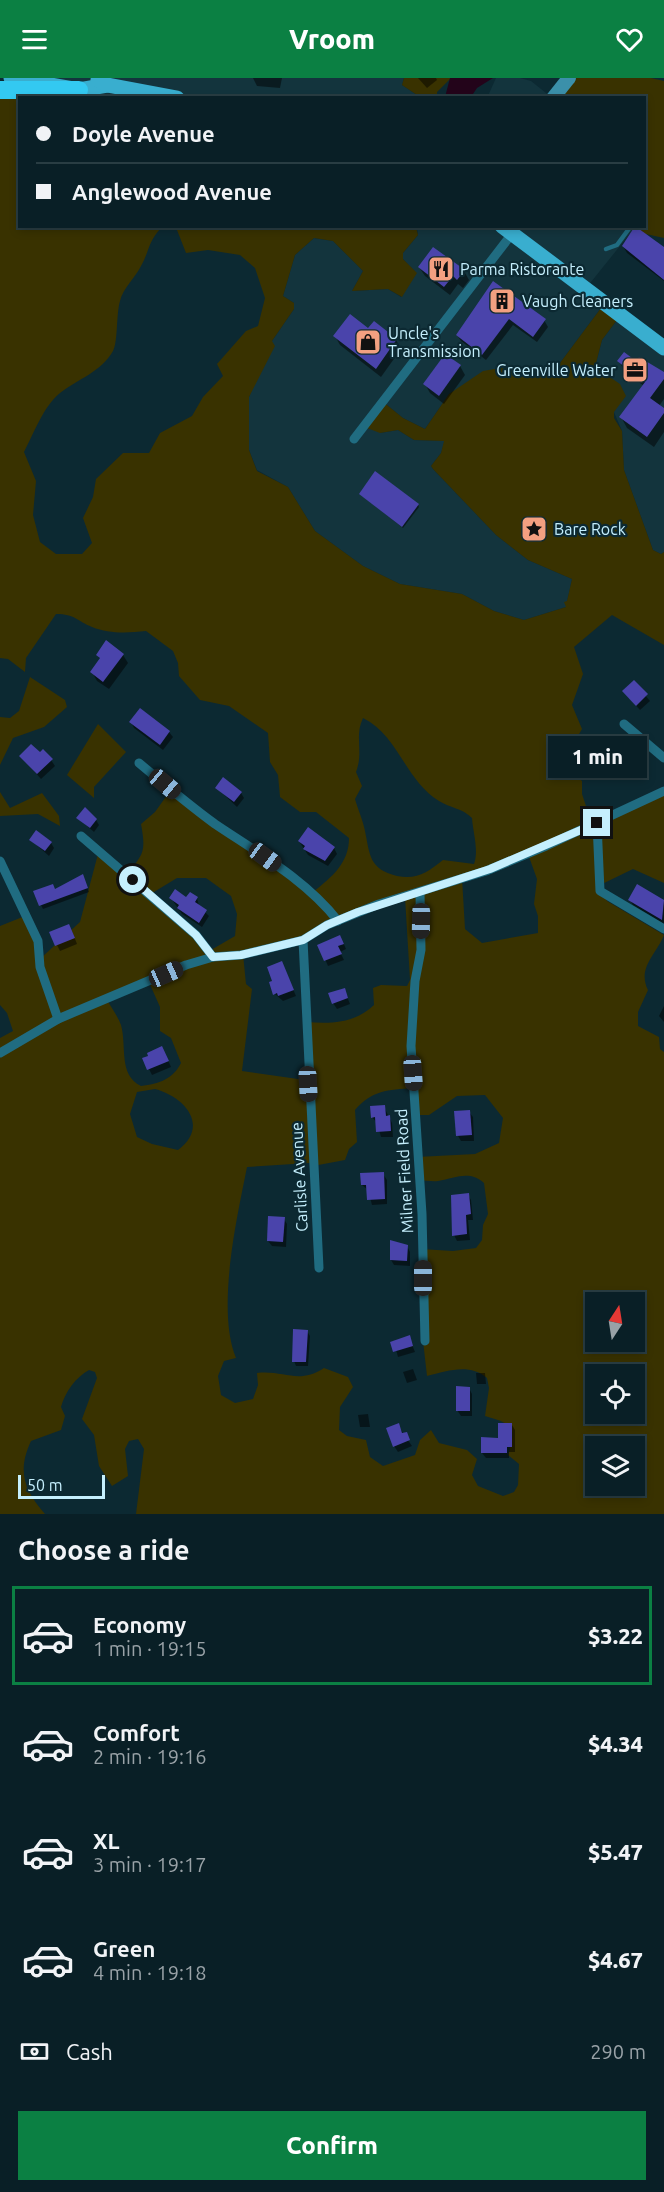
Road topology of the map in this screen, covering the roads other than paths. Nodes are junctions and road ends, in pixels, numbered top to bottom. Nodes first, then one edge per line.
1 (11, 78) edge
2 (569, 78) edge
3 (100, 82) edge
4 (0, 90) edge
5 (78, 90) junction
6 (167, 96) edge
7 (555, 96) edge
8 (630, 228) edge
9 (506, 231) edge
10 (606, 249) dead end
11 (664, 348) edge
12 (354, 439) dead end
13 (624, 724) dead end
14 (664, 758) edge
15 (139, 763) dead end
16 (664, 791) edge
17 (597, 823) junction
18 (81, 836) dead end
19 (0, 861) edge
20 (420, 893) junction
21 (338, 921) junction
22 (664, 929) edge
23 (303, 940) junction
24 (213, 957) junction
25 (58, 1018) junction
26 (0, 1053) edge
27 (319, 1268) dead end
28 (425, 1341) dead end

1 - 5 main road
2 - 7 main road
3 - 5 main road
3 - 6 main road
4 - 5 highway
8 - 10 lane
9 - 11 main road
9 - 12 street
13 - 14 street
15 - 21 street
16 - 17 street
17 - 20 street
17 - 22 street
18 - 24 street
19 - 25 street
20 - 21 street
20 - 28 street, Milner Field Road
21 - 23 street
23 - 24 street
23 - 27 street, Carlisle Avenue
24 - 25 street
25 - 26 street

